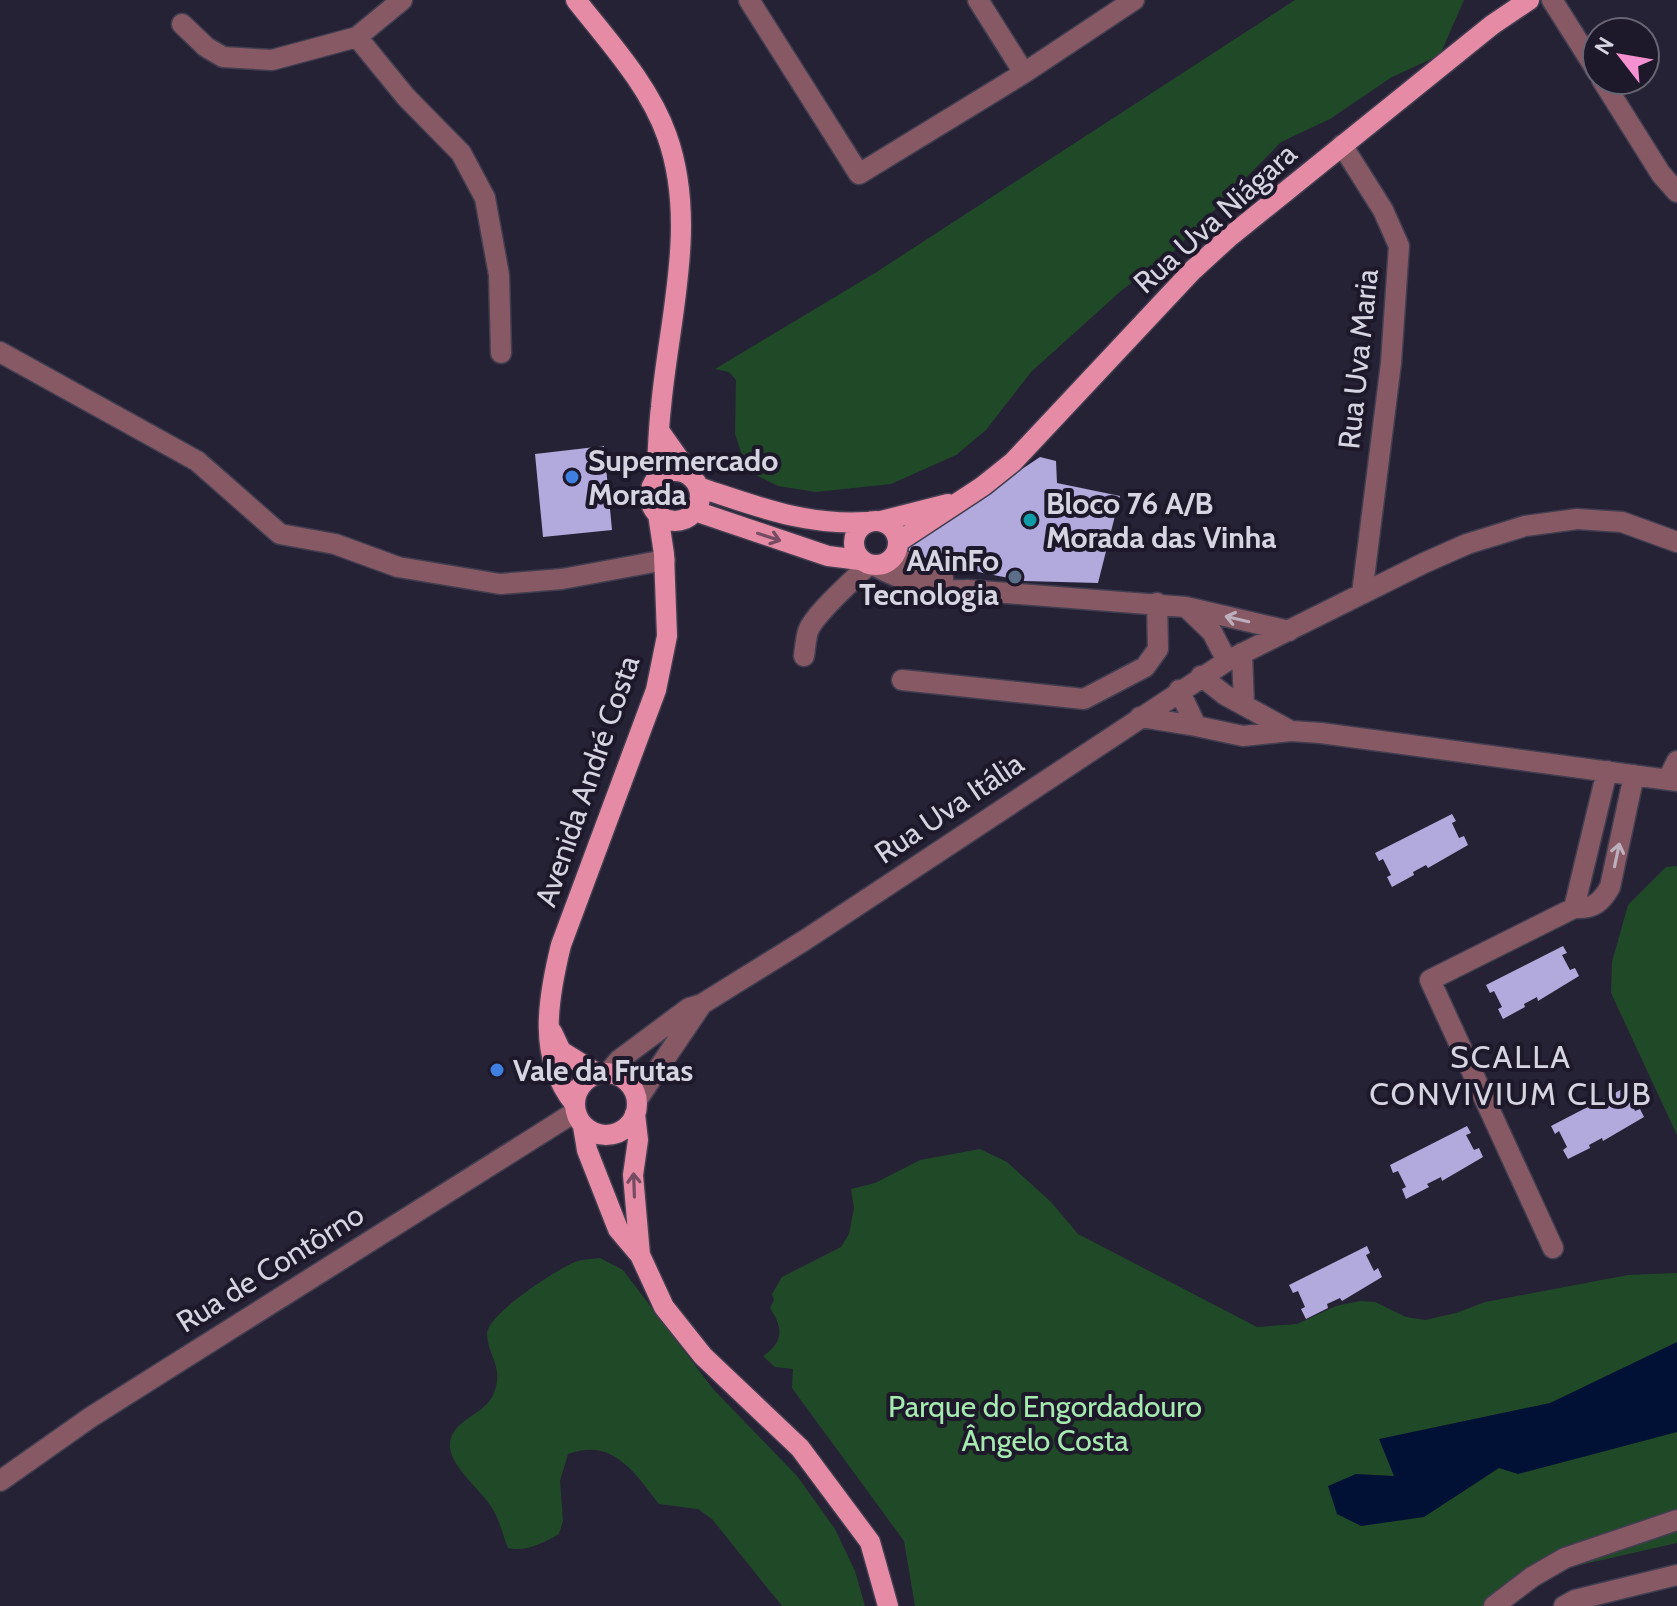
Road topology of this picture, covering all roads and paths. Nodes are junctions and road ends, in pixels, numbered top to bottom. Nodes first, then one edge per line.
1 (402, 0) edge
2 (576, 0) edge
3 (749, 0) edge
4 (978, 0) edge
5 (1134, 0) edge
6 (1529, 0) edge
7 (1552, 0) edge
8 (182, 24) dead end
9 (357, 37) junction
10 (1581, 46) edge
11 (1024, 73) junction
12 (1612, 96) edge
13 (1342, 145) junction
14 (1677, 192) edge
15 (0, 352) edge
16 (501, 353) dead end
17 (660, 432) junction
18 (656, 480) junction
19 (696, 484) junction
20 (960, 501) junction
21 (658, 514) junction
22 (688, 516) junction
23 (874, 522) junction
24 (1677, 542) edge
25 (897, 549) junction
26 (665, 557) junction
27 (868, 563) junction
28 (968, 590) junction
29 (1362, 594) junction
30 (1157, 603) junction
31 (1186, 607) junction
32 (1289, 631) junction
33 (804, 656) dead end
34 (1234, 657) junction
35 (1201, 676) junction
36 (902, 680) dead end
37 (1179, 690) junction
38 (1244, 705) junction
39 (1140, 717) junction
40 (1196, 726) junction
41 (1291, 731) junction
42 (1607, 771) junction
43 (1674, 774) edge
44 (1634, 775) junction
45 (1574, 908) junction
46 (702, 1004) junction
47 (549, 1025) junction
48 (603, 1074) junction
49 (636, 1107) junction
50 (577, 1114) junction
51 (1553, 1248) dead end
52 (640, 1255) junction
53 (0, 1481) edge
54 (1677, 1520) edge
55 (1677, 1575) edge
56 (888, 1606) edge
57 (1494, 1606) edge
58 (1564, 1606) edge

1 - 9 street
2 - 17 main road
3 - 11 street
4 - 11 street
5 - 11 street
6 - 13 main road, Rua Uva Niágara
7 - 10 street
8 - 9 street
9 - 16 street
12 - 14 street
13 - 20 main road, Rua Uva Niágara
13 - 29 street, Rua Uva Maria
15 - 26 street
17 - 18 main road
17 - 19 main road
18 - 19 main road
18 - 21 main road
19 - 22 main road
19 - 23 main road, Rua Uva Niágara
20 - 23 main road, Rua Uva Niágara
20 - 25 main road, Rua Uva Niágara
21 - 22 main road
21 - 26 main road, Avenida André Costa
22 - 26 main road, Avenida André Costa
22 -> 27 main road
23 - 25 main road
23 - 27 main road
24 - 29 street, Rua Uva Itália
25 - 27 main road
25 - 28 street
26 - 47 main road, Avenida André Costa
27 - 28 street
27 - 33 street
28 - 30 street
29 - 32 street, Rua Uva Itália
30 - 31 street
30 - 36 street
32 -> 31 street
31 - 34 street
32 - 34 street, Rua Uva Itália
34 - 35 street, Rua Uva Itália
34 - 38 street
35 - 37 street, Rua Uva Itália
35 - 38 street
37 - 39 street, Rua Uva Itália
37 - 40 street
38 - 41 street
39 - 40 street
39 - 46 street, Rua Uva Itália
40 - 41 street
41 - 42 street
42 - 44 street
42 - 45 street
43 - 44 street
45 -> 44 street
45 - 51 street
46 - 48 street, Rua Uva Itália
46 - 49 street, Rua Uva Itália
47 - 48 main road
47 - 50 main road, Avenida André Costa
48 - 49 main road
48 - 50 main road
49 - 50 main road
52 -> 49 main road, Avenida André Costa
50 - 52 main road, Avenida André Costa
50 - 53 street, Rua de Contôrno
52 - 56 main road, Avenida André Costa
54 - 57 street
55 - 58 street

